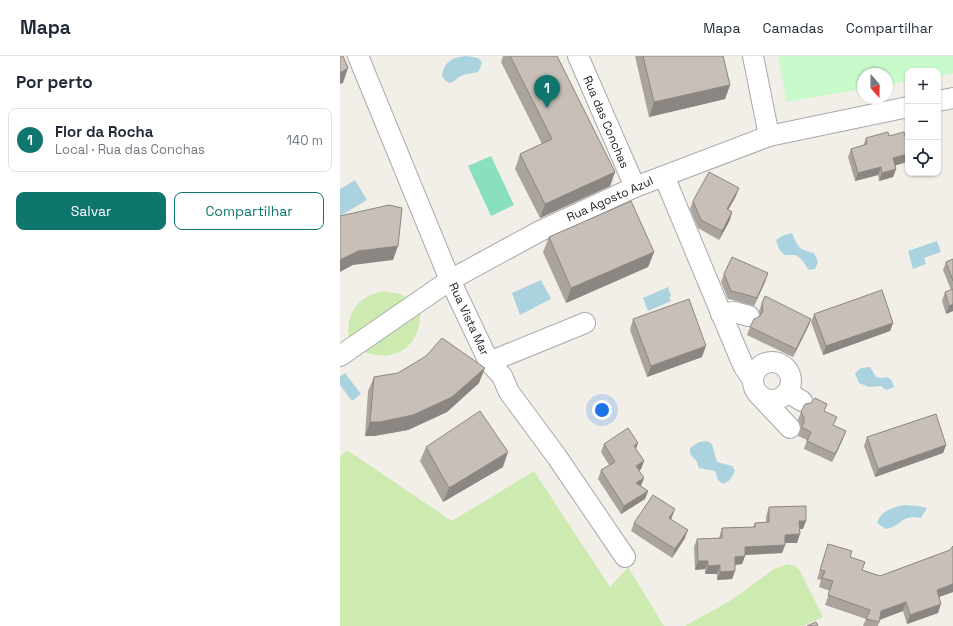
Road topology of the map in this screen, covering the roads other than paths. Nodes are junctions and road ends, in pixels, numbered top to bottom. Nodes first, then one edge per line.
1 (578, 56) edge
2 (752, 56) edge
3 (365, 58) edge
4 (953, 98) edge
5 (941, 100) edge
6 (905, 108) edge
7 (769, 136) junction
8 (666, 182) junction
9 (635, 187) junction
10 (450, 280) junction
11 (721, 314) junction
12 (749, 316) dead end
13 (585, 323) dead end
14 (340, 356) edge
15 (489, 362) junction
16 (756, 387) junction
17 (790, 428) dead end
18 (625, 557) dead end

1 - 9 street, Rua das Conchas
2 - 7 street
3 - 10 street, Rua Vista Mar
4 - 5 street
6 - 7 street, Rua Agosto Azul
7 - 8 street, Rua Agosto Azul
8 - 9 street, Rua Agosto Azul
8 - 11 street
9 - 10 street, Rua Agosto Azul
10 - 14 street, Rua Agosto Azul
10 - 15 street, Rua Vista Mar
11 - 12 street
11 - 16 street
13 - 15 street
15 - 18 street, Rua Vista Mar
16 - 16 street
16 - 17 street

